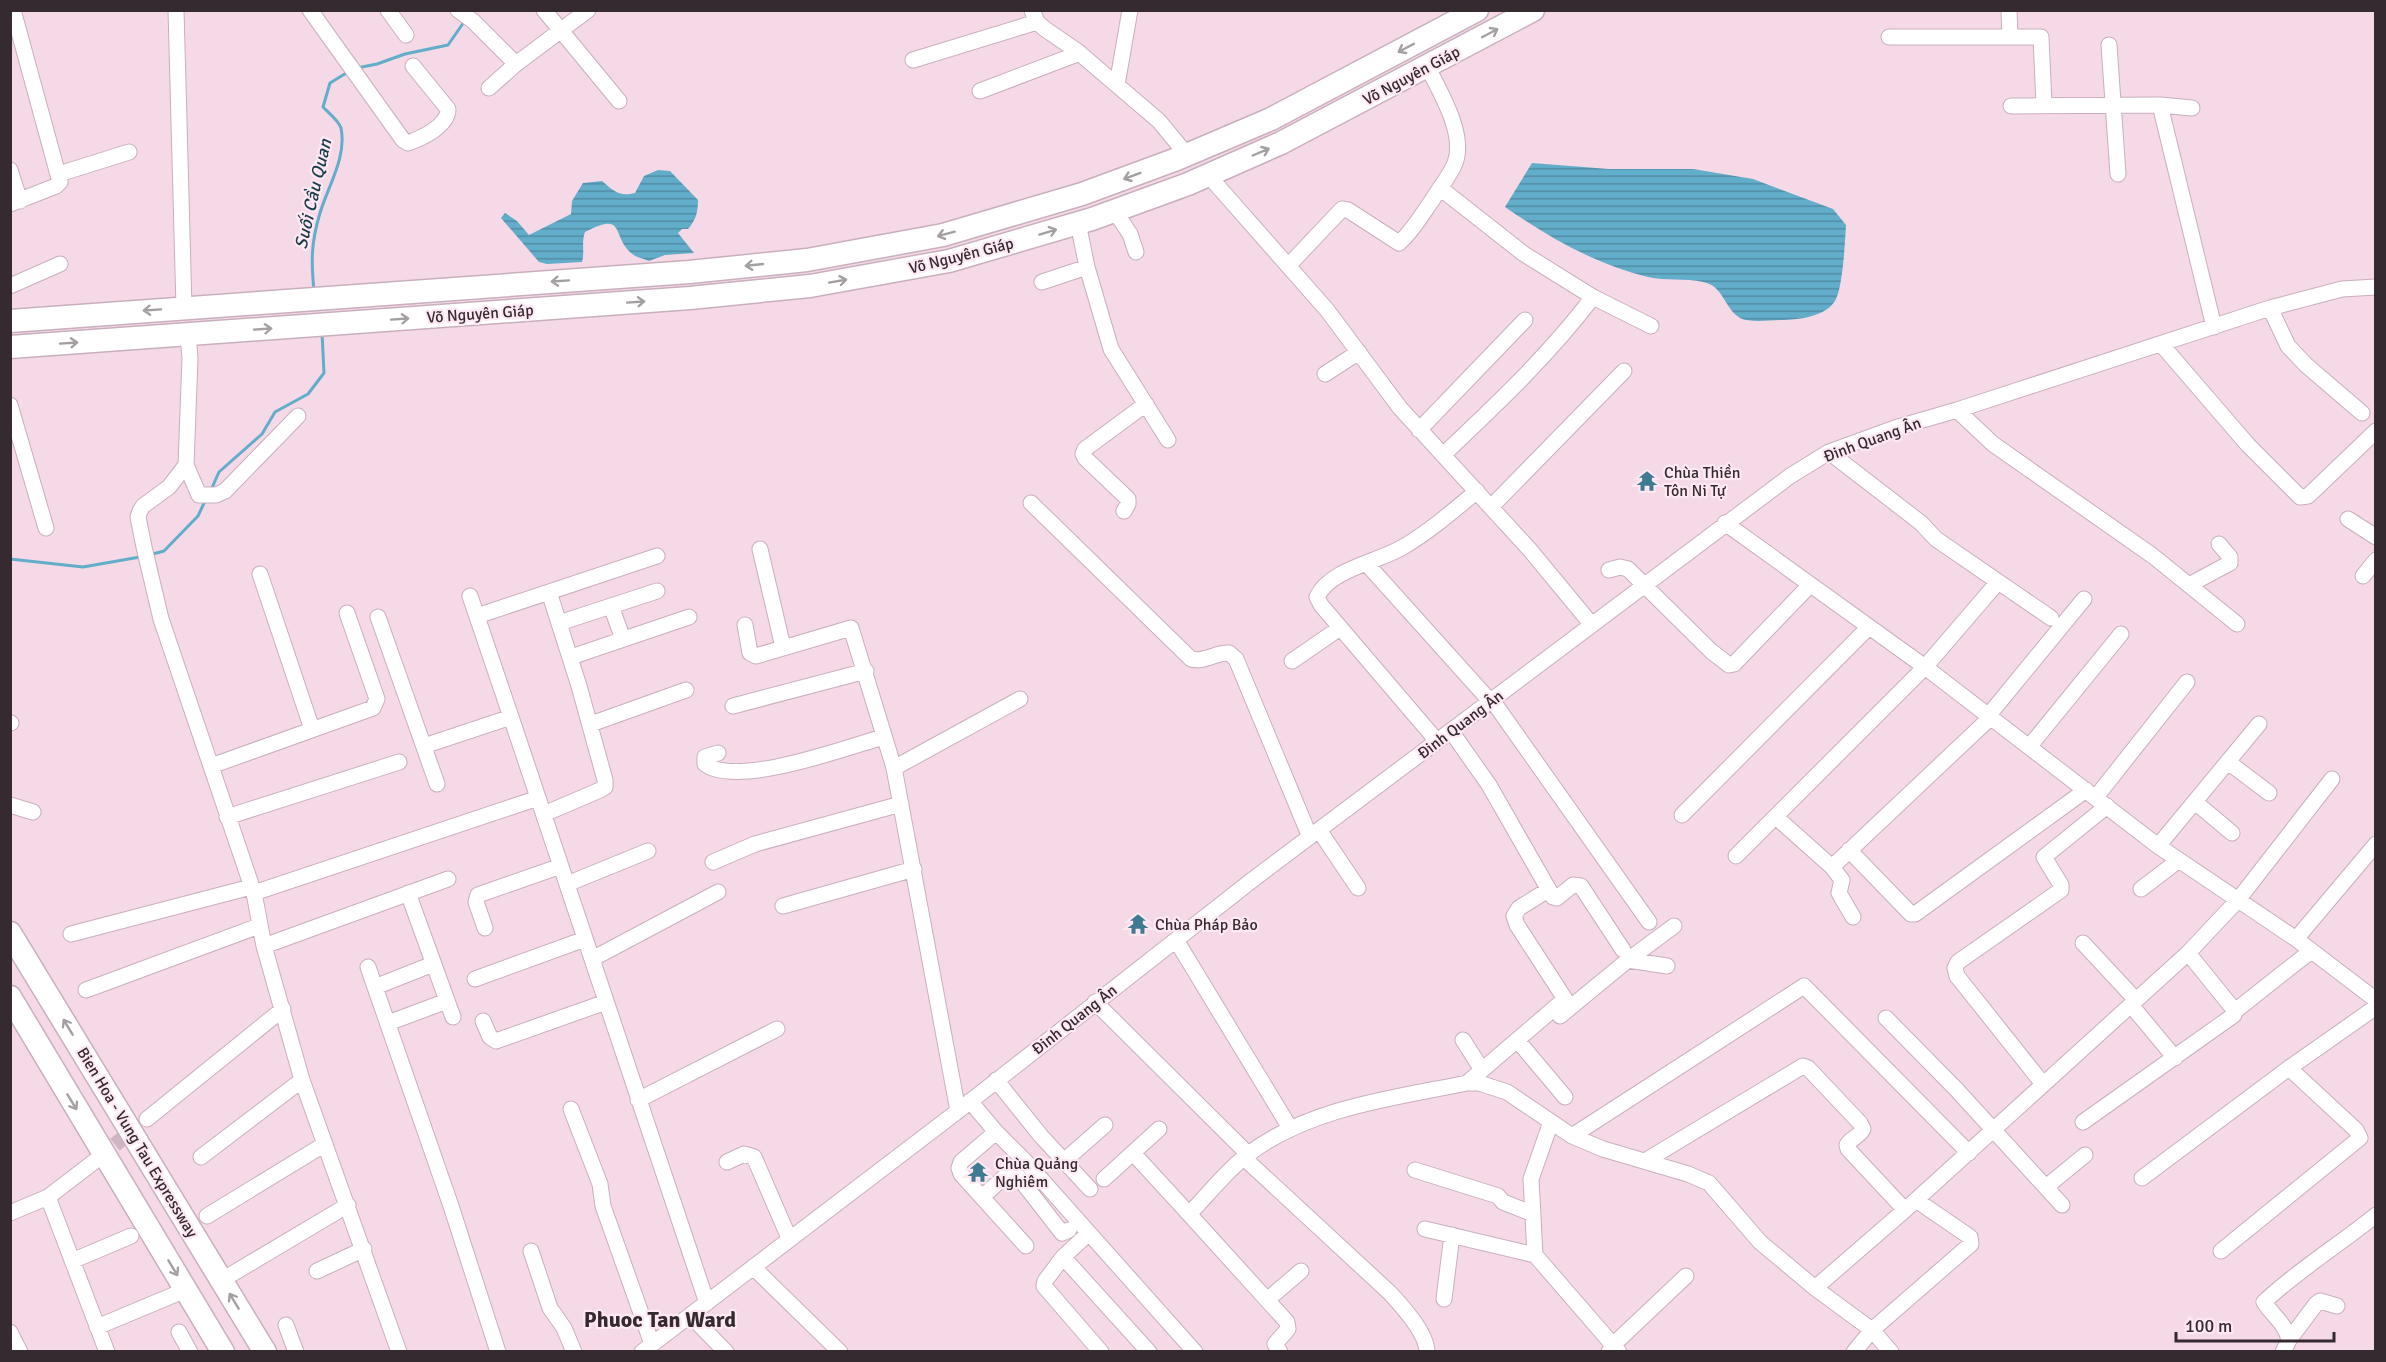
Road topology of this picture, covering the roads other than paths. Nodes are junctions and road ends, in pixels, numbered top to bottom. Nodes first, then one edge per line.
1 (13, 10) edge
2 (176, 10) edge
3 (310, 10) edge
4 (388, 10) edge
5 (458, 10) edge
6 (544, 10) edge
7 (588, 10) edge
8 (1130, 10) edge
9 (1477, 10) edge
10 (1533, 10) edge
11 (2009, 10) edge
12 (1034, 16) edge
13 (560, 31) junction
14 (406, 35) dead end
15 (1889, 37) dead end
16 (2010, 37) junction
17 (2109, 45) dead end
18 (1080, 53) junction
19 (914, 60) dead end
20 (516, 64) junction
21 (413, 66) dead end
22 (1427, 66) junction
23 (1117, 85) junction
24 (489, 88) dead end
25 (980, 91) dead end
26 (619, 101) dead end
27 (2044, 105) junction
28 (2113, 105) junction
29 (2160, 105) junction
30 (2011, 106) dead end
31 (2192, 108) dead end
32 (129, 152) dead end
33 (1187, 155) junction
34 (10, 170) edge
35 (59, 174) junction
36 (2118, 174) dead end
37 (1208, 175) junction
38 (1440, 188) junction
39 (15, 203) edge
40 (1114, 210) junction
41 (1078, 223) junction
42 (1137, 252) dead end
43 (60, 264) dead end
44 (1288, 266) junction
45 (1087, 267) junction
46 (1042, 282) dead end
47 (10, 286) edge
48 (2376, 287) edge
49 (1593, 297) junction
50 (184, 308) junction
51 (2270, 308) junction
52 (1525, 320) dead end
53 (10, 321) edge
54 (1651, 326) dead end
55 (2214, 327) junction
56 (188, 334) junction
57 (2161, 344) junction
58 (10, 347) edge
59 (1359, 352) junction
60 (1624, 371) dead end
61 (1324, 374) dead end
62 (1146, 404) junction
63 (10, 405) edge
64 (1957, 410) junction
65 (2362, 413) dead end
66 (298, 416) dead end
67 (1419, 430) junction
68 (2376, 431) edge
69 (1168, 440) dead end
70 (1829, 452) junction
71 (1443, 455) junction
72 (186, 465) junction
73 (1477, 491) junction
74 (1031, 503) dead end
75 (1491, 507) junction
76 (1124, 511) dead end
77 (2348, 519) dead end
78 (1725, 523) junction
79 (46, 528) dead end
80 (2373, 530) edge
81 (2219, 544) dead end
82 (760, 549) dead end
83 (657, 556) dead end
84 (2376, 560) edge
85 (1366, 563) junction
86 (1609, 570) dead end
87 (260, 574) dead end
88 (2363, 576) dead end
89 (1998, 582) junction
90 (1644, 585) junction
91 (1810, 585) junction
92 (2189, 585) junction
93 (657, 591) dead end
94 (549, 592) junction
95 (470, 597) dead end
96 (2084, 598) dead end
97 (611, 606) junction
98 (347, 613) dead end
99 (477, 616) junction
100 (378, 617) dead end
101 (689, 617) dead end
102 (2051, 618) dead end
103 (559, 622) junction
104 (2237, 624) dead end
105 (744, 625) dead end
106 (1592, 625) junction
107 (1340, 628) junction
108 (1868, 628) junction
109 (2121, 634) dead end
110 (623, 639) junction
111 (783, 647) junction
112 (571, 657) junction
113 (1292, 661) dead end
114 (1925, 667) junction
115 (866, 671) junction
116 (2187, 682) dead end
117 (686, 690) dead end
118 (1020, 699) dead end
119 (1491, 701) junction
120 (733, 706) dead end
121 (511, 717) junction
122 (1989, 717) junction
123 (591, 724) junction
124 (2259, 724) dead end
125 (312, 729) junction
126 (1451, 731) junction
127 (883, 737) junction
128 (1437, 741) junction
129 (424, 746) junction
130 (2029, 747) junction
131 (718, 753) dead end
132 (399, 762) dead end
133 (2228, 762) junction
134 (211, 766) junction
135 (894, 768) junction
136 (2332, 779) dead end
137 (437, 784) dead end
138 (2269, 793) dead end
139 (538, 798) junction
140 (2097, 798) junction
141 (2195, 802) junction
142 (901, 804) junction
143 (10, 805) edge
144 (33, 812) dead end
145 (544, 814) junction
146 (1682, 815) dead end
147 (227, 817) junction
148 (1776, 817) junction
149 (1314, 833) junction
150 (2232, 833) dead end
151 (2376, 844) edge
152 (2158, 846) junction
153 (1849, 850) junction
154 (648, 851) dead end
155 (1736, 856) dead end
156 (2179, 860) junction
157 (713, 862) dead end
158 (561, 866) junction
159 (1832, 867) junction
160 (914, 869) junction
161 (448, 879) dead end
162 (567, 884) junction
163 (1358, 888) dead end
164 (2141, 889) dead end
165 (253, 890) junction
166 (1548, 890) junction
167 (718, 892) dead end
168 (408, 893) junction
169 (2238, 900) junction
170 (783, 906) dead end
171 (1853, 917) dead end
172 (1648, 922) dead end
173 (259, 926) junction
174 (1674, 926) dead end
175 (485, 928) dead end
176 (10, 933) edge
177 (71, 934) dead end
178 (585, 939) junction
179 (2296, 939) junction
180 (1176, 940) junction
181 (2083, 943) dead end
182 (264, 946) junction
183 (2311, 951) junction
184 (2188, 953) junction
185 (1626, 955) junction
186 (592, 959) junction
187 (433, 964) junction
188 (1667, 966) dead end
189 (368, 967) dead end
190 (475, 979) dead end
191 (375, 987) junction
192 (86, 990) dead end
193 (10, 997) edge
194 (2376, 1000) edge
195 (447, 1001) junction
196 (606, 1002) junction
197 (1095, 1002) junction
198 (2134, 1003) junction
199 (2376, 1007) edge
200 (283, 1009) junction
201 (2235, 1011) junction
202 (453, 1017) dead end
203 (1886, 1018) dead end
204 (483, 1021) dead end
205 (388, 1023) junction
206 (777, 1029) dead end
207 (1463, 1040) dead end
208 (1523, 1047) junction
209 (2175, 1058) junction
210 (2289, 1068) junction
211 (1476, 1079) junction
212 (302, 1080) junction
213 (996, 1080) junction
214 (2043, 1084) junction
215 (1565, 1097) dead end
216 (638, 1100) junction
217 (970, 1101) junction
218 (571, 1108) dead end
219 (958, 1111) junction
220 (147, 1119) tunnel mouth
221 (1551, 1122) junction
222 (2083, 1122) dead end
223 (1105, 1125) dead end
224 (1290, 1128) junction
225 (1159, 1129) dead end
226 (1994, 1130) junction
227 (996, 1132) junction
228 (1572, 1136) junction
229 (325, 1144) junction
230 (1133, 1153) junction
231 (1969, 1153) junction
232 (2085, 1155) dead end
233 (1246, 1156) junction
234 (201, 1157) dead end
235 (95, 1161) tunnel mouth
236 (1064, 1161) junction
237 (1646, 1161) junction
238 (727, 1162) dead end
239 (1019, 1165) junction
240 (1415, 1170) dead end
241 (2142, 1178) dead end
242 (1104, 1179) dead end
243 (2046, 1187) junction
244 (1090, 1189) dead end
245 (48, 1197) junction
246 (982, 1197) junction
247 (348, 1205) junction
248 (1910, 1205) junction
249 (2062, 1205) dead end
250 (10, 1213) edge
251 (1189, 1214) junction
252 (1533, 1214) junction
253 (2376, 1215) edge
254 (207, 1216) dead end
255 (1425, 1229) dead end
256 (1069, 1230) dead end
257 (1089, 1233) junction
258 (1452, 1235) junction
259 (131, 1236) dead end
260 (789, 1238) junction
261 (1026, 1246) dead end
262 (364, 1249) junction
263 (531, 1251) dead end
264 (2221, 1251) dead end
265 (1535, 1255) junction
266 (1063, 1257) junction
267 (72, 1261) junction
268 (753, 1267) junction
269 (317, 1271) dead end
270 (1301, 1271) dead end
271 (232, 1274) dead end
272 (1686, 1276) dead end
273 (1815, 1288) junction
274 (176, 1294) dead end
275 (1444, 1299) dead end
276 (1267, 1300) junction
277 (707, 1303) junction
278 (2337, 1306) dead end
279 (691, 1316) junction
280 (286, 1325) dead end
281 (97, 1327) junction
282 (1872, 1330) junction
283 (10, 1332) edge
284 (179, 1332) dead end
285 (2286, 1346) edge
286 (647, 1348) edge
287 (1614, 1349) edge
288 (20, 1352) edge
289 (106, 1352) edge
290 (190, 1352) edge
291 (223, 1352) edge
292 (265, 1352) edge
293 (296, 1352) edge
294 (399, 1352) edge
295 (498, 1352) edge
296 (574, 1352) edge
297 (726, 1352) edge
298 (840, 1352) edge
299 (1101, 1352) edge
300 (1149, 1352) edge
301 (1195, 1352) edge
302 (1280, 1352) edge
303 (1427, 1352) edge
304 (1854, 1352) edge
305 (1891, 1352) edge

1 - 35 street
2 - 50 street
3 - 21 street
4 - 14 street
5 - 20 street
6 - 13 street
7 - 13 street
8 - 23 street
9 -> 33 highway, Võ Nguyên Giáp
22 -> 10 highway, Võ Nguyên Giáp
11 - 16 street
12 - 18 street
12 - 19 street
13 - 20 street
13 - 26 street
15 - 16 street
16 - 27 street
17 - 28 street
18 - 23 street
18 - 25 street
20 - 24 street
37 -> 22 highway, Võ Nguyên Giáp
22 - 38 street
23 - 33 street
27 - 28 street
27 - 30 street
28 - 29 street
28 - 36 street
29 - 31 street
29 - 55 street
32 - 35 street
33 -> 50 highway, Võ Nguyên Giáp
34 - 39 street
35 - 39 street
37 - 40 highway, Võ Nguyên Giáp
37 - 44 street
38 - 44 street
38 - 49 street
40 - 41 highway, Võ Nguyên Giáp
40 - 42 street
41 - 45 street
56 -> 41 highway, Võ Nguyên Giáp
43 - 47 street
44 - 59 street
45 - 46 street
45 - 62 street
48 - 51 street, Đinh Quang Ân
49 - 54 street
49 - 71 street
50 -> 53 highway
51 - 55 street, Đinh Quang Ân
51 - 65 street
52 - 67 street
55 - 57 street, Đinh Quang Ân
58 -> 56 highway
56 - 72 street
57 - 64 street, Đinh Quang Ân
57 - 68 street
59 - 61 street
59 - 67 street
60 - 75 street
62 - 69 street
62 - 76 street
63 - 79 street
64 - 70 street, Đinh Quang Ân
64 - 92 street
66 - 72 street
67 - 71 street
70 - 78 street, Đinh Quang Ân
70 - 89 street
71 - 73 street
72 - 134 street
73 - 75 street
73 - 85 street
74 - 149 street
75 - 106 street
77 - 80 street
78 - 90 street, Đinh Quang Ân
78 - 91 street
81 - 92 street
82 - 111 street
83 - 94 street
84 - 88 street
85 - 107 street
85 - 119 street
86 - 90 street
87 - 125 street
89 - 102 street
89 - 114 street
90 - 91 street
90 - 106 street, Đinh Quang Ân
91 - 108 street
92 - 104 street
93 - 97 street
94 - 99 street
94 - 103 street
95 - 99 street
96 - 122 street
97 - 103 street
97 - 110 street
98 - 125 street
99 - 121 street
100 - 129 street
101 - 110 street
103 - 112 street
105 - 111 street
106 - 119 street, Đinh Quang Ân
107 - 113 street
107 - 128 street
108 - 114 street
108 - 146 street
109 - 130 street
110 - 112 street
111 - 115 street
112 - 123 street
114 - 122 street
114 - 148 street
115 - 120 street
115 - 127 street
116 - 140 street
117 - 123 street
118 - 135 street
119 - 126 street, Đinh Quang Ân
119 - 172 street
121 - 129 street
121 - 139 street
122 - 130 street
122 - 153 street
123 - 145 street
124 - 133 street
125 - 134 street
126 - 128 street, Đinh Quang Ân
126 - 166 street
127 - 131 street
127 - 135 street
128 - 149 street, Đinh Quang Ân
129 - 137 street
130 - 140 street
132 - 147 street
133 - 138 street
133 - 141 street
134 - 147 street
135 - 142 street
136 - 169 street
139 - 145 street
139 - 165 street
140 - 152 street
140 - 153 street
140 - 214 street
141 - 150 street
141 - 152 street
142 - 157 street
142 - 160 street
143 - 144 street
145 - 158 street
147 - 165 street
148 - 155 street
148 - 159 street
149 - 163 street
149 - 180 street, Đinh Quang Ân
151 - 179 street
152 - 156 street
153 - 159 street
154 - 162 street
156 - 164 street
156 - 169 street
158 - 162 street
158 - 175 street
159 - 171 street
160 - 170 street
160 - 219 street
161 - 168 street
162 - 178 street
165 - 173 street
165 - 177 street
166 - 185 street
166 - 211 street
167 - 186 street
168 - 182 street
168 - 187 street
169 - 179 street
169 - 184 street
173 - 182 street
173 - 192 street
174 - 185 street
292 -> 176 highway, Bien Hoa - Vung Tau Expressway
178 - 186 street
178 - 190 street
179 - 183 street
180 - 197 street, Đinh Quang Ân
180 - 224 street
181 - 198 street
182 - 200 street
183 - 194 street
183 - 201 street
184 - 198 street
184 - 201 street
185 - 188 street
185 - 208 street
186 - 196 street
187 - 191 street
187 - 195 street
189 - 191 street
191 - 205 street
193 -> 291 highway
195 - 202 street
195 - 205 street
196 - 204 street
196 - 216 street
197 - 213 street, Đinh Quang Ân
197 - 233 street
198 - 209 street
198 - 214 street
199 - 210 street
200 - 212 street
200 - 220 street
201 - 209 street
203 - 226 street
205 - 295 street
206 - 216 street
207 - 211 street
208 - 211 street
208 - 215 street
209 - 222 street
210 - 241 street
210 - 264 street
211 - 221 street
211 - 224 street
212 - 229 street
212 - 234 street
213 - 217 street, Đinh Quang Ân
213 - 236 street
214 - 226 street
216 - 277 street
217 - 219 street, Đinh Quang Ân
217 - 227 street
218 - 286 street
219 - 260 street, Đinh Quang Ân
221 - 228 street
221 - 252 street
223 - 236 street
224 - 233 street
225 - 230 street
226 - 231 street
226 - 243 street
227 - 239 street
227 - 246 street
228 - 231 street
228 - 237 street
229 - 247 street
229 - 254 street
230 - 242 street
230 - 251 street
231 - 248 street
232 - 243 street
233 - 251 street
233 - 303 street
235 - 245 street
236 - 244 street
237 - 248 street
237 - 273 street
238 - 260 street
239 - 246 street
239 - 256 street
239 - 257 street
240 - 252 street
243 - 249 street
245 - 250 street
245 - 267 street
246 - 261 street
247 - 262 street
247 - 271 street
248 - 273 street
248 - 282 street
251 - 276 street
252 - 265 street
253 - 285 street
255 - 258 street
257 - 266 street
257 - 301 street
258 - 265 street
258 - 275 street
259 - 267 street
260 - 268 street, Đinh Quang Ân
262 - 269 street
262 - 294 street
263 - 296 street
265 - 287 street
266 - 299 street
266 - 300 street
267 - 281 street
268 - 277 street, Đinh Quang Ân
268 - 298 street
270 - 276 street
272 - 287 street
273 - 282 street
274 - 281 street
276 - 302 street
277 - 279 street, Đinh Quang Ân
278 - 285 street
279 - 286 street, Đinh Quang Ân
279 - 297 street
280 - 293 street
281 - 289 street
282 - 304 street
282 - 305 street
283 - 288 street
284 - 290 street

